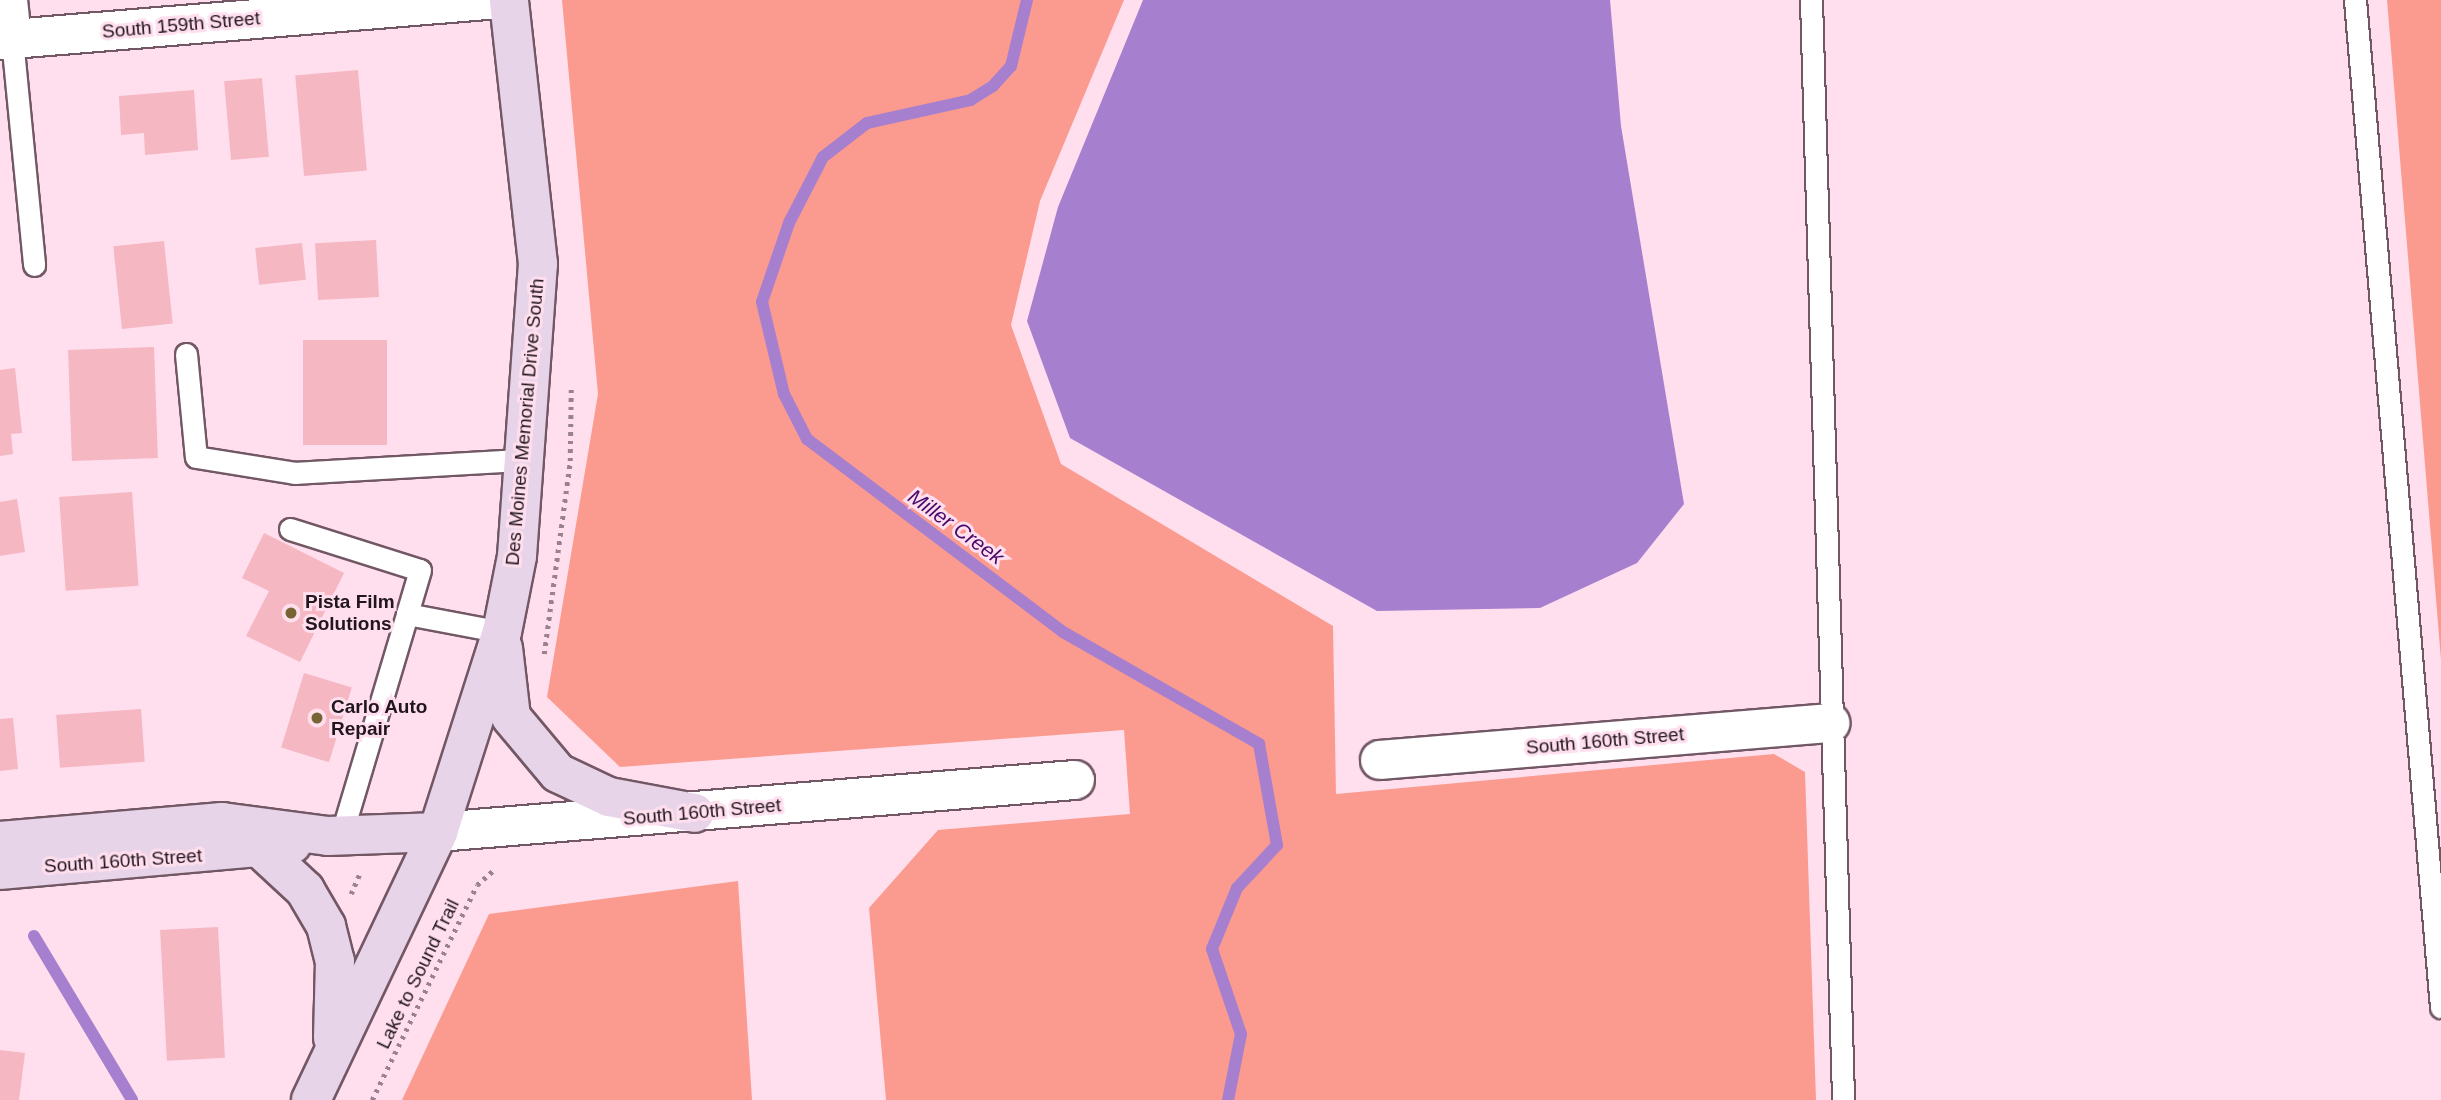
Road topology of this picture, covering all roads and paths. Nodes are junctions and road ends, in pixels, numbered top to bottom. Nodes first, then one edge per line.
1 (8, 0) edge
2 (488, 0) edge
3 (509, 0) edge
4 (1811, 0) edge
5 (2355, 0) edge
6 (6, 39) edge
7 (34, 265) dead end
8 (186, 354) dead end
9 (523, 460) junction
10 (290, 529) dead end
11 (407, 614) junction
12 (502, 632) junction
13 (1830, 723) junction
14 (1380, 760) dead end
15 (1075, 780) dead end
16 (695, 813) junction
17 (438, 832) junction
18 (334, 836) junction
19 (0, 841) edge
20 (262, 850) junction
21 (495, 869) dead end
22 (0, 870) edge
23 (356, 886) dead end
24 (364, 888) dead end
25 (2441, 1007) edge
26 (331, 1058) junction
27 (311, 1100) edge
28 (372, 1100) edge
29 (1843, 1100) edge

1 - 6 street
2 - 6 street, South 159th Street
3 - 9 main road, Des Moines Memorial Drive South
4 - 13 lane
5 - 25 lane
6 - 7 lane
8 - 9 lane
9 - 12 main road, Des Moines Memorial Drive South
10 - 11 lane
11 - 12 lane
11 - 18 lane
12 - 16 main road
12 - 17 main road, Des Moines Memorial Drive South
13 - 14 street, South 160th Street
13 - 29 lane
15 - 16 street, South 160th Street
16 - 17 street, South 160th Street
17 - 18 main road, South 160th Street
17 - 26 main road, Des Moines Memorial Drive South
18 - 19 main road, South 160th Street
18 - 20 main road, South 160th Street
20 - 22 main road, South 160th Street
20 - 26 main road
21 - 28 path, Lake to Sound Trail
23 - 24 path
26 - 27 main road, Des Moines Memorial Drive South

